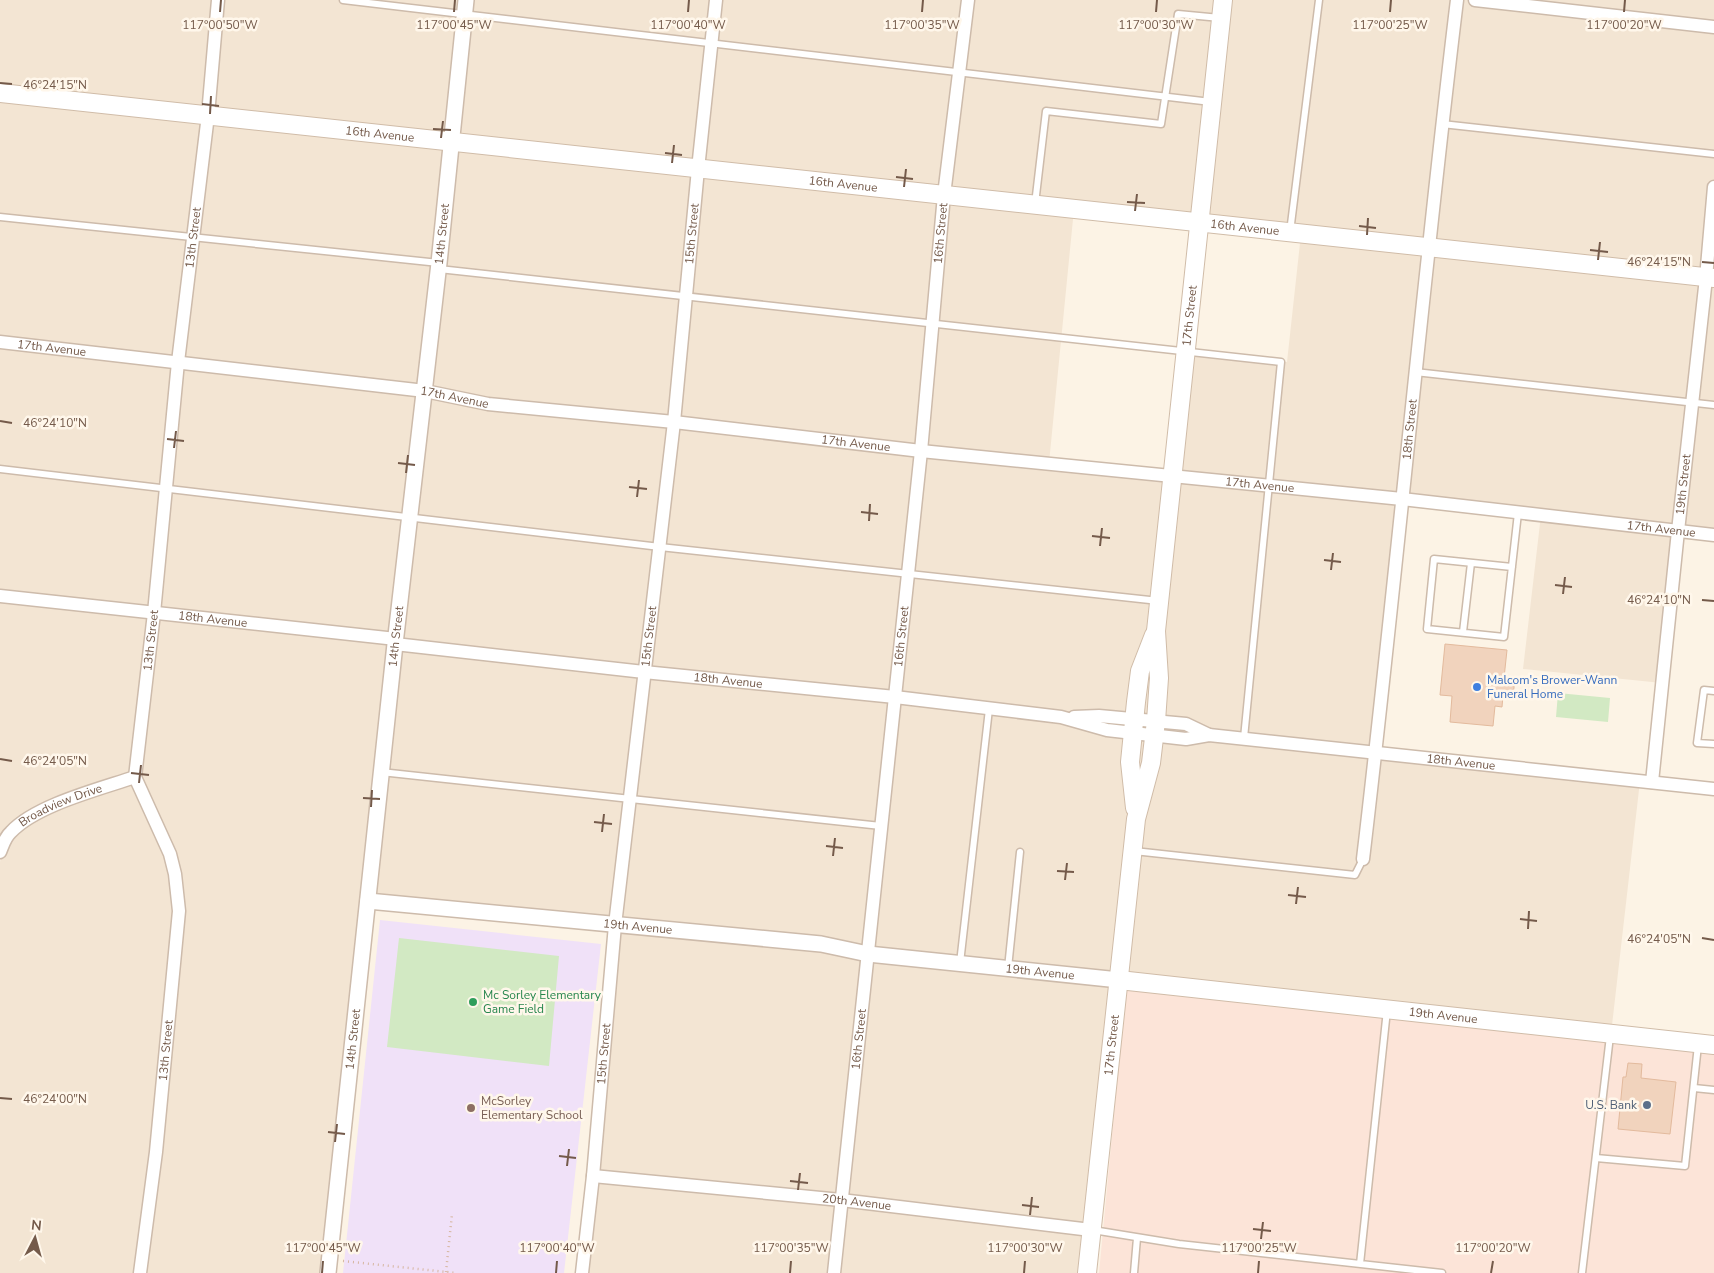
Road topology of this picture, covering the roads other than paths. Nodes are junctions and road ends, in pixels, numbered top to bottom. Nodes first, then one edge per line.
1 (218, 0) edge
2 (343, 0) edge
3 (716, 0) edge
4 (968, 0) edge
5 (1223, 0) edge
6 (1319, 0) edge
7 (1457, 0) edge
8 (1475, 0) edge
9 (466, 7) edge
10 (1221, 18) junction
11 (1714, 27) edge
12 (711, 44) junction
13 (959, 72) junction
14 (0, 93) edge
15 (1166, 96) junction
16 (1213, 102) junction
17 (208, 115) junction
18 (1442, 124) junction
19 (452, 142) junction
20 (1714, 154) edge
21 (698, 168) junction
22 (1714, 187) edge
23 (944, 195) junction
24 (1035, 205) junction
25 (0, 217) edge
26 (1200, 223) junction
27 (1290, 233) junction
28 (193, 238) junction
29 (1428, 248) junction
30 (439, 266) junction
31 (1710, 278) edge
32 (686, 297) junction
33 (932, 324) junction
34 (0, 342) edge
35 (1186, 352) junction
36 (178, 362) junction
37 (1415, 372) junction
38 (425, 391) junction
39 (1692, 403) junction
40 (1714, 405) edge
41 (674, 422) junction
42 (921, 450) junction
43 (0, 469) edge
44 (1172, 476) junction
45 (1270, 486) junction
46 (166, 488) junction
47 (1402, 499) junction
48 (1518, 513) junction
49 (410, 516) junction
50 (1678, 531) junction
51 (1714, 535) edge
52 (660, 547) junction
53 (1471, 563) junction
54 (1512, 567) junction
55 (908, 573) junction
56 (0, 596) edge
57 (1159, 601) junction
58 (154, 613) junction
59 (1156, 631) junction
60 (1463, 632) junction
61 (395, 642) junction
62 (644, 672) junction
63 (1714, 691) edge
64 (895, 697) junction
65 (989, 709) junction
66 (1134, 726) junction
67 (1155, 728) junction
68 (1244, 738) junction
69 (1714, 744) edge
70 (1376, 753) junction
71 (381, 772) junction
72 (135, 776) junction
73 (1652, 782) junction
74 (1714, 789) edge
75 (629, 798) junction
76 (1136, 819) junction
77 (881, 826) junction
78 (1133, 850) junction
79 (0, 852) edge
80 (1020, 852) dead end
81 (1363, 859) joint
82 (368, 901) junction
83 (615, 925) junction
84 (868, 954) junction
85 (960, 964) junction
86 (1008, 968) junction
87 (1120, 980) junction
88 (1387, 1009) junction
89 (1611, 1034) junction
90 (1706, 1044) edge
91 (1694, 1088) junction
92 (1714, 1090) edge
93 (1596, 1158) junction
94 (593, 1176) junction
95 (841, 1200) junction
96 (1091, 1230) junction
97 (1137, 1238) junction
98 (1360, 1264) junction
99 (140, 1273) edge
100 (328, 1273) edge
101 (582, 1273) edge
102 (834, 1273) edge
103 (1086, 1273) edge
104 (1134, 1273) edge
105 (1442, 1273) edge
106 (1582, 1273) edge

1 - 17 street, 13th Street
2 - 9 lane
3 - 12 street, 15th Street
4 - 13 street, 16th Street
5 - 10 main road, 17th Street
6 - 27 lane
7 - 18 street, 18th Street
8 - 11 street
9 - 12 lane
9 - 19 street, 14th Street
10 - 15 lane
10 - 16 main road, 17th Street
12 - 13 lane
12 - 21 street, 15th Street
13 - 15 lane
13 - 23 street, 16th Street
14 - 17 main road, 16th Avenue
15 - 16 lane
15 - 24 lane
16 - 26 main road, 17th Street
17 - 19 main road, 16th Avenue
17 - 28 street, 13th Street
18 - 20 lane
18 - 29 street, 18th Street
19 - 21 main road, 16th Avenue
19 - 30 street, 14th Street
21 - 23 main road, 16th Avenue
21 - 32 street, 15th Street
22 - 31 street, 19th Street
23 - 24 main road, 16th Avenue
23 - 33 street, 16th Street
24 - 26 main road, 16th Avenue
25 - 28 lane
26 - 27 main road, 16th Avenue
26 - 35 main road, 17th Street
27 - 29 main road, 16th Avenue
28 - 30 lane
28 - 36 street, 13th Street
29 - 31 main road, 16th Avenue
29 - 37 street, 18th Street
30 - 32 lane
30 - 38 street, 14th Street
31 - 39 street, 19th Street
32 - 33 lane
32 - 41 street, 15th Street
33 - 35 lane
33 - 42 street, 16th Street
34 - 36 street, 17th Avenue
35 - 44 main road, 17th Street
35 - 45 lane
36 - 38 street, 17th Avenue
36 - 46 street, 13th Street
37 - 39 lane
37 - 47 street, 18th Street
38 - 41 street, 17th Avenue
38 - 49 street, 14th Street
39 - 40 lane
39 - 50 street, 19th Street
41 - 42 street, 17th Avenue
41 - 52 street, 15th Street
42 - 44 street, 17th Avenue
42 - 55 street, 16th Street
43 - 46 lane
44 - 45 street, 17th Avenue
44 - 57 main road, 17th Street
45 - 47 street, 17th Avenue
45 - 68 lane
46 - 49 lane
46 - 58 street, 13th Street
47 - 48 street, 17th Avenue
47 - 70 street, 18th Street
48 - 50 street, 17th Avenue
48 - 54 lane
49 - 52 lane
49 - 61 street, 14th Street
50 - 51 street, 17th Avenue
50 - 73 street, 19th Street
52 - 55 lane
52 - 62 street, 15th Street
53 - 54 lane
53 - 60 lane
53 - 60 lane
54 - 60 lane
55 - 57 lane
55 - 64 street, 16th Street
56 - 58 street, 18th Avenue
57 - 59 main road, 17th Street
58 - 61 street, 18th Avenue
58 - 72 street, 13th Street
59 - 66 main road, 17th Street
59 - 67 main road, 17th Street
61 - 62 street, 18th Avenue
61 - 71 street, 14th Street
62 - 64 street, 18th Avenue
62 - 75 street, 15th Street
63 - 69 lane
64 - 65 street, 18th Avenue
64 - 77 street, 16th Street
65 - 66 street, 18th Avenue
65 - 85 lane
66 - 67 street, 18th Avenue
66 - 76 main road, 17th Street
67 - 68 street, 18th Avenue
67 - 76 main road, 17th Street
68 - 70 street, 18th Avenue
70 - 73 street, 18th Avenue
70 - 81 street, 18th Street
71 - 75 lane
71 - 82 street, 14th Street
72 - 79 street, Broadview Drive
72 - 99 street, 13th Street
73 - 74 street, 18th Avenue
75 - 77 lane
75 - 83 street, 15th Street
76 - 78 main road, 17th Street
77 - 84 street, 16th Street
78 - 81 lane
78 - 87 main road, 17th Street
80 - 86 lane
82 - 83 street, 19th Avenue
82 - 100 street, 14th Street
83 - 84 street, 19th Avenue
83 - 94 street, 15th Street
84 - 85 street, 19th Avenue
84 - 95 street, 16th Street
85 - 86 street, 19th Avenue
86 - 87 street, 19th Avenue
87 - 88 main road, 19th Avenue
87 - 96 main road, 17th Street
88 - 89 main road, 19th Avenue
88 - 98 lane
89 - 90 main road, 19th Avenue
89 - 93 lane
90 - 91 lane
91 - 92 lane
91 - 93 lane
93 - 106 lane
94 - 95 street, 20th Avenue
94 - 101 street, 15th Street
95 - 96 street, 20th Avenue
95 - 102 street, 16th Street
96 - 97 lane
96 - 103 main road, 17th Street
97 - 98 lane
97 - 104 lane
98 - 105 lane

